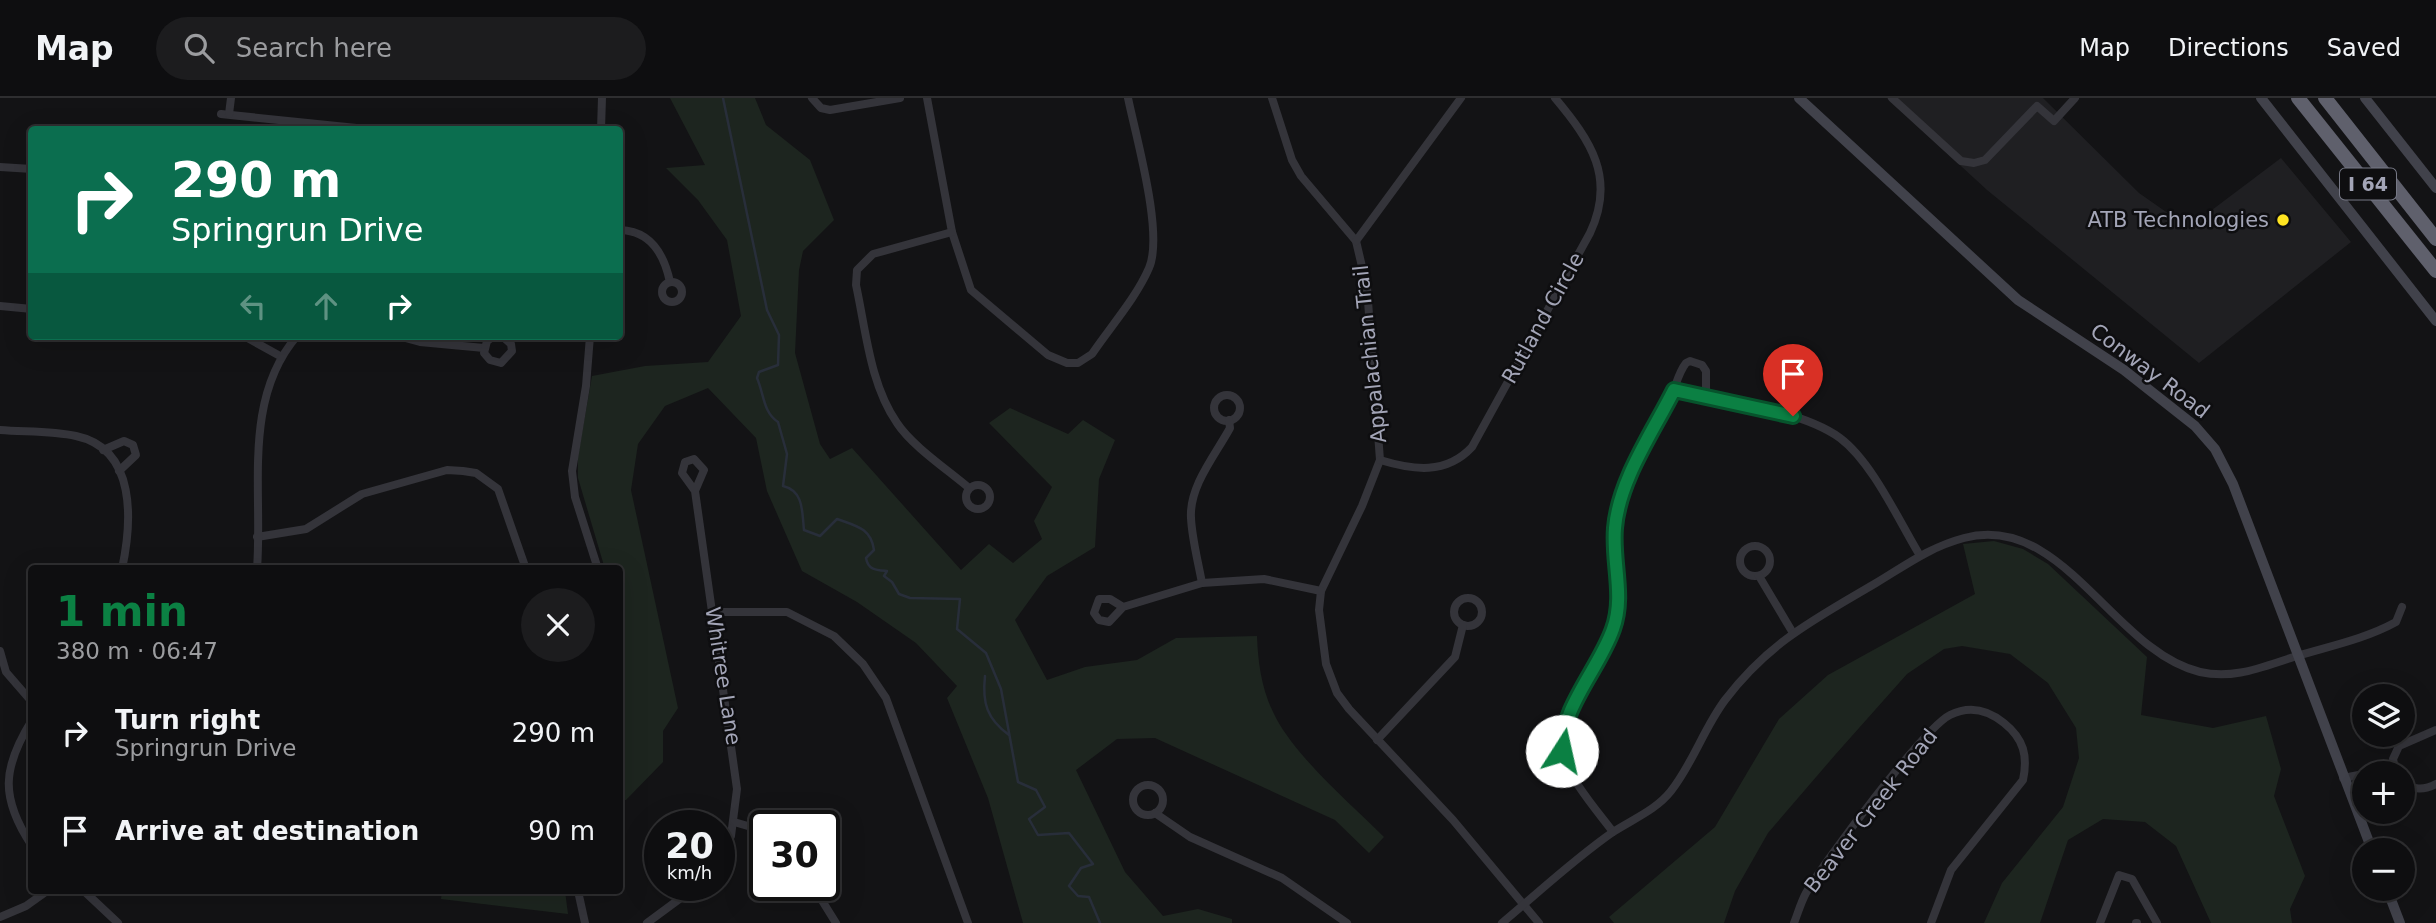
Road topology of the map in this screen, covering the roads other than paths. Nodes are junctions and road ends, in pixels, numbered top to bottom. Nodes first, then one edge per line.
1 (231, 98) edge
2 (603, 98) edge
3 (812, 98) edge
4 (900, 98) edge
5 (926, 98) edge
6 (1128, 98) edge
7 (1272, 98) edge
8 (1461, 98) edge
9 (1555, 98) edge
10 (1799, 98) edge
11 (1892, 98) edge
12 (2076, 98) edge
13 (2261, 98) edge
14 (2298, 98) edge
15 (2325, 98) edge
16 (2365, 98) edge
17 (338, 126) edge
18 (601, 126) edge
19 (0, 167) edge
20 (28, 169) edge
21 (2436, 188) edge
22 (623, 230) edge
23 (953, 232) junction
24 (2436, 239) edge
25 (1356, 241) junction
26 (2436, 271) edge
27 (670, 282) dead end
28 (0, 306) edge
29 (28, 309) edge
30 (2436, 321) edge
31 (251, 340) edge
32 (294, 340) edge
33 (413, 340) edge
34 (488, 340) edge
35 (506, 340) edge
36 (590, 340) edge
37 (484, 348) junction
38 (280, 356) junction
39 (1674, 390) junction
40 (1706, 396) junction
41 (1229, 420) dead end
42 (0, 430) edge
43 (103, 450) junction
44 (1380, 460) junction
45 (119, 471) junction
46 (969, 488) dead end
47 (695, 491) dead end
48 (257, 537) junction
49 (1919, 554) junction
50 (122, 565) edge
51 (257, 565) edge
52 (525, 565) edge
53 (597, 565) edge
54 (1759, 576) dead end
55 (1202, 583) junction
56 (1321, 591) junction
57 (1123, 607) dead end
58 (2402, 607) dead end
59 (713, 612) junction
60 (1463, 625) dead end
61 (1793, 633) junction
62 (0, 651) edge
63 (2296, 656) junction
64 (28, 698) edge
65 (28, 729) edge
66 (2436, 730) edge
67 (1377, 740) junction
68 (2396, 761) edge
69 (2352, 776) edge
70 (2343, 778) junction
71 (2436, 784) edge
72 (2415, 788) edge
73 (3, 792) edge
74 (2352, 793) edge
75 (735, 811) edge
76 (1155, 813) dead end
77 (1613, 832) junction
78 (28, 839) edge
79 (43, 894) edge
80 (86, 894) edge
81 (579, 894) edge
82 (677, 901) edge
83 (822, 901) edge
84 (2392, 901) edge
85 (1524, 905) junction
86 (0, 917) edge
87 (118, 923) edge
88 (584, 923) edge
89 (647, 923) edge
90 (836, 923) edge
91 (968, 923) edge
92 (1347, 923) edge
93 (1502, 923) edge
94 (1539, 923) edge
95 (1794, 923) edge
96 (1931, 923) edge
97 (2100, 923) edge
98 (2157, 923) edge
99 (2400, 923) edge

1 - 17 street
2 - 18 street
3 - 4 street
5 - 23 street
6 - 23 street
7 - 25 street, Appalachian Trail
8 - 25 street
9 - 44 street, Rutland Circle
10 - 63 street, Conway Road
11 - 12 street
13 - 30 street
14 - 26 highway, I 64
15 - 24 highway, I 64
16 - 21 street
19 - 20 street
22 - 27 street
23 - 46 street
25 - 44 street, Appalachian Trail
28 - 29 street
31 - 38 street
32 - 38 street
33 - 37 street
34 - 37 street
35 - 37 street
36 - 53 street
38 - 48 street
39 - 40 street
39 - 40 street
39 - 77 street
40 - 49 street
41 - 55 street
42 - 43 street
43 - 45 street
43 - 45 street
44 - 56 street, Appalachian Trail
45 - 50 street
47 - 59 street, Whitree Lane
48 - 51 street
48 - 52 street
49 - 61 street
49 - 63 street
54 - 61 street
55 - 56 street
55 - 57 street
56 - 67 street, Appalachian Trail
58 - 63 street
59 - 75 street, Whitree Lane
59 - 91 street
60 - 67 street
61 - 77 street
62 - 64 street
63 - 70 street, Conway Road
65 - 73 street
66 - 68 street
67 - 85 street, Appalachian Trail
69 - 70 street
70 - 74 street, Conway Road
71 - 72 street
73 - 78 street
76 - 92 street
77 - 85 street
79 - 86 street
80 - 87 street
81 - 88 street
82 - 89 street
83 - 90 street
84 - 99 street
85 - 93 street
85 - 94 street, Appalachian Trail
95 - 96 street, Beaver Creek Road
97 - 98 street

